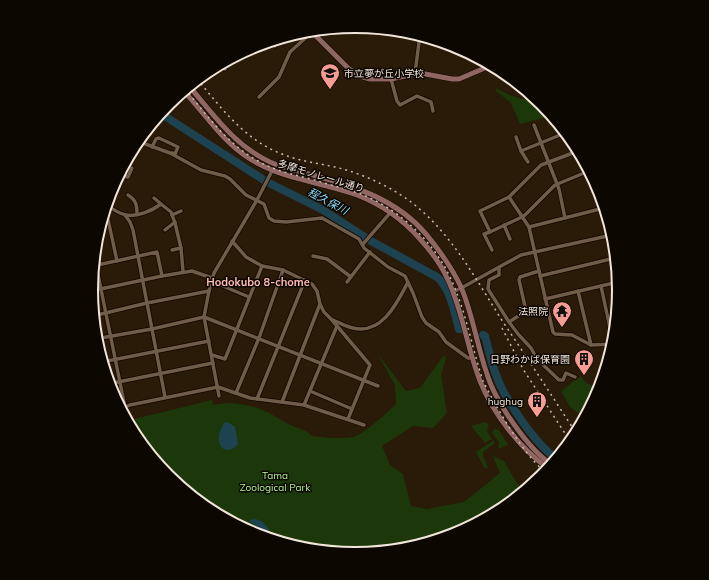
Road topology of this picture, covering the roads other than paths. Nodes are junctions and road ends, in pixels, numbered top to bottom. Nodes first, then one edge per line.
1 (315, 36) edge
2 (303, 38) edge
3 (419, 42) edge
4 (485, 69) edge
5 (415, 73) junction
6 (391, 79) junction
7 (193, 90) edge
8 (188, 95) edge
9 (259, 97) dead end
10 (433, 112) dead end
11 (534, 125) dead end
12 (559, 135) edge
13 (516, 137) dead end
14 (541, 143) junction
15 (144, 144) edge
16 (152, 147) junction
17 (521, 151) junction
18 (170, 153) junction
19 (572, 153) edge
20 (528, 162) dead end
21 (548, 162) junction
22 (275, 164) junction
23 (132, 168) dead end
24 (272, 171) junction
25 (584, 174) edge
26 (124, 176) edge
27 (557, 184) junction
28 (128, 195) dead end
29 (509, 197) junction
30 (154, 198) dead end
31 (257, 200) junction
32 (161, 204) junction
33 (110, 207) edge
34 (599, 209) edge
35 (181, 211) dead end
36 (390, 212) junction
37 (137, 214) junction
38 (125, 215) junction
39 (172, 215) junction
40 (522, 217) junction
41 (565, 218) junction
42 (107, 219) edge
43 (175, 222) junction
44 (504, 225) junction
45 (528, 227) junction
46 (164, 230) dead end
47 (490, 232) junction
48 (606, 236) edge
49 (510, 239) dead end
50 (232, 241) junction
51 (363, 244) junction
52 (181, 248) junction
53 (172, 250) dead end
54 (492, 250) dead end
55 (370, 252) junction
56 (535, 252) junction
57 (139, 256) junction
58 (313, 256) dead end
59 (609, 259) edge
60 (118, 261) junction
61 (99, 264) edge
62 (262, 266) junction
63 (499, 268) junction
64 (283, 270) junction
65 (183, 271) junction
66 (539, 271) junction
67 (162, 276) junction
68 (540, 276) junction
69 (351, 277) junction
70 (98, 278) edge
71 (212, 279) junction
72 (143, 280) junction
73 (305, 280) junction
74 (347, 282) dead end
75 (408, 282) junction
76 (612, 284) edge
77 (601, 286) junction
78 (101, 288) junction
79 (461, 288) junction
80 (98, 289) edge
81 (209, 291) junction
82 (578, 291) junction
83 (453, 292) junction
84 (250, 297) junction
85 (545, 299) junction
86 (147, 303) junction
87 (320, 304) junction
88 (106, 313) junction
89 (99, 315) edge
90 (204, 317) junction
91 (332, 320) junction
92 (509, 322) junction
93 (609, 324) edge
94 (337, 326) junction
95 (152, 329) junction
96 (237, 329) junction
97 (111, 336) junction
98 (102, 338) edge
99 (258, 338) junction
100 (209, 341) junction
101 (606, 344) edge
102 (280, 346) junction
103 (591, 346) junction
104 (157, 352) junction
105 (300, 354) junction
106 (212, 355) junction
107 (473, 358) junction
108 (116, 360) junction
109 (107, 361) edge
110 (213, 363) junction
111 (322, 363) junction
112 (161, 374) junction
113 (575, 377) dead end
114 (365, 380) junction
115 (120, 382) junction
116 (115, 383) edge
117 (378, 386) dead end
118 (218, 387) junction
119 (310, 391) junction
120 (236, 393) junction
121 (219, 396) dead end
122 (165, 397) junction
123 (257, 399) junction
124 (282, 402) junction
125 (125, 405) edge
126 (304, 405) junction
127 (125, 407) edge
128 (352, 409) junction
129 (348, 419) junction
130 (364, 425) dead end
131 (547, 460) edge
132 (543, 464) edge

1 - 6 main road
2 - 9 street
3 - 5 street
4 - 5 main road
5 - 6 main road
6 - 10 street
7 - 22 main road, 多摩モノレール通り
8 - 24 main road, 多摩モノレール通り
11 - 14 street
12 - 14 street
13 - 17 street
14 - 17 street
14 - 21 street
15 - 16 street
16 - 18 street
16 - 18 street
17 - 20 street
18 - 31 street
19 - 21 street
21 - 27 street
21 - 29 street
22 - 24 street
22 - 79 main road, 多摩モノレール通り
23 - 26 street
24 - 31 street
24 - 36 main road, 多摩モノレール通り
25 - 27 street
27 - 40 street
27 - 41 street
28 - 37 street
29 - 40 street
29 - 47 street
30 - 32 street
31 - 50 street
31 - 51 street
32 - 37 street
32 - 39 street
33 - 38 street
34 - 41 street
35 - 39 street
36 - 51 street
36 - 83 main road, 多摩モノレール通り
37 - 38 street
38 - 57 street
39 - 43 street
40 - 44 street
40 - 45 street
41 - 45 street
42 - 60 street
43 - 46 street
43 - 52 street
44 - 47 street
44 - 49 street
45 - 56 street
47 - 54 street
48 - 56 street
50 - 62 street
50 - 71 street
51 - 55 street
52 - 53 street
52 - 65 street
55 - 69 street
55 - 75 street
56 - 63 street
56 - 66 street
57 - 60 street
57 - 67 street
57 - 72 street
58 - 69 street
59 - 68 street
60 - 61 street
62 - 64 street
62 - 84 street
63 - 79 street
63 - 92 street
64 - 73 street
64 - 99 street
65 - 67 street
65 - 71 street
66 - 68 street
66 - 92 street
67 - 72 street
68 - 85 street
69 - 74 street
70 - 78 street
71 - 81 street
71 - 84 street
72 - 78 street
72 - 86 street
73 - 87 street
73 - 102 street
75 - 91 street
75 - 107 street
76 - 77 street
77 - 82 street
77 - 93 street
78 - 80 street
78 - 88 street
79 - 83 street
79 - 131 main road, 多摩モノレール通り
81 - 86 street
81 - 90 street
82 - 85 street
82 - 103 street
83 - 107 main road, 多摩モノレール通り
84 - 96 street
85 - 103 street
86 - 88 street
86 - 95 street
87 - 91 street
87 - 105 street
88 - 89 street
88 - 97 street
90 - 95 street
90 - 96 street
90 - 100 street
91 - 94 street
92 - 113 street
94 - 111 street
94 - 114 street
95 - 97 street
95 - 104 street
96 - 99 street
96 - 106 street
97 - 98 street
97 - 108 street
99 - 102 street
99 - 120 street
100 - 104 street
100 - 106 street
101 - 103 street
102 - 105 street
102 - 123 street
104 - 108 street
104 - 112 street
105 - 111 street
105 - 124 street
106 - 110 street
107 - 132 main road, 多摩モノレール通り
108 - 109 street
108 - 115 street
110 - 112 street
110 - 118 street
111 - 114 street
111 - 119 street
112 - 115 street
112 - 122 street
114 - 117 street
114 - 128 street
115 - 116 street
115 - 125 street
118 - 120 street
118 - 121 street
118 - 122 street
119 - 126 street
119 - 128 street
120 - 123 street
122 - 127 street
123 - 124 street
124 - 126 street
126 - 129 street
128 - 129 street
129 - 130 street

